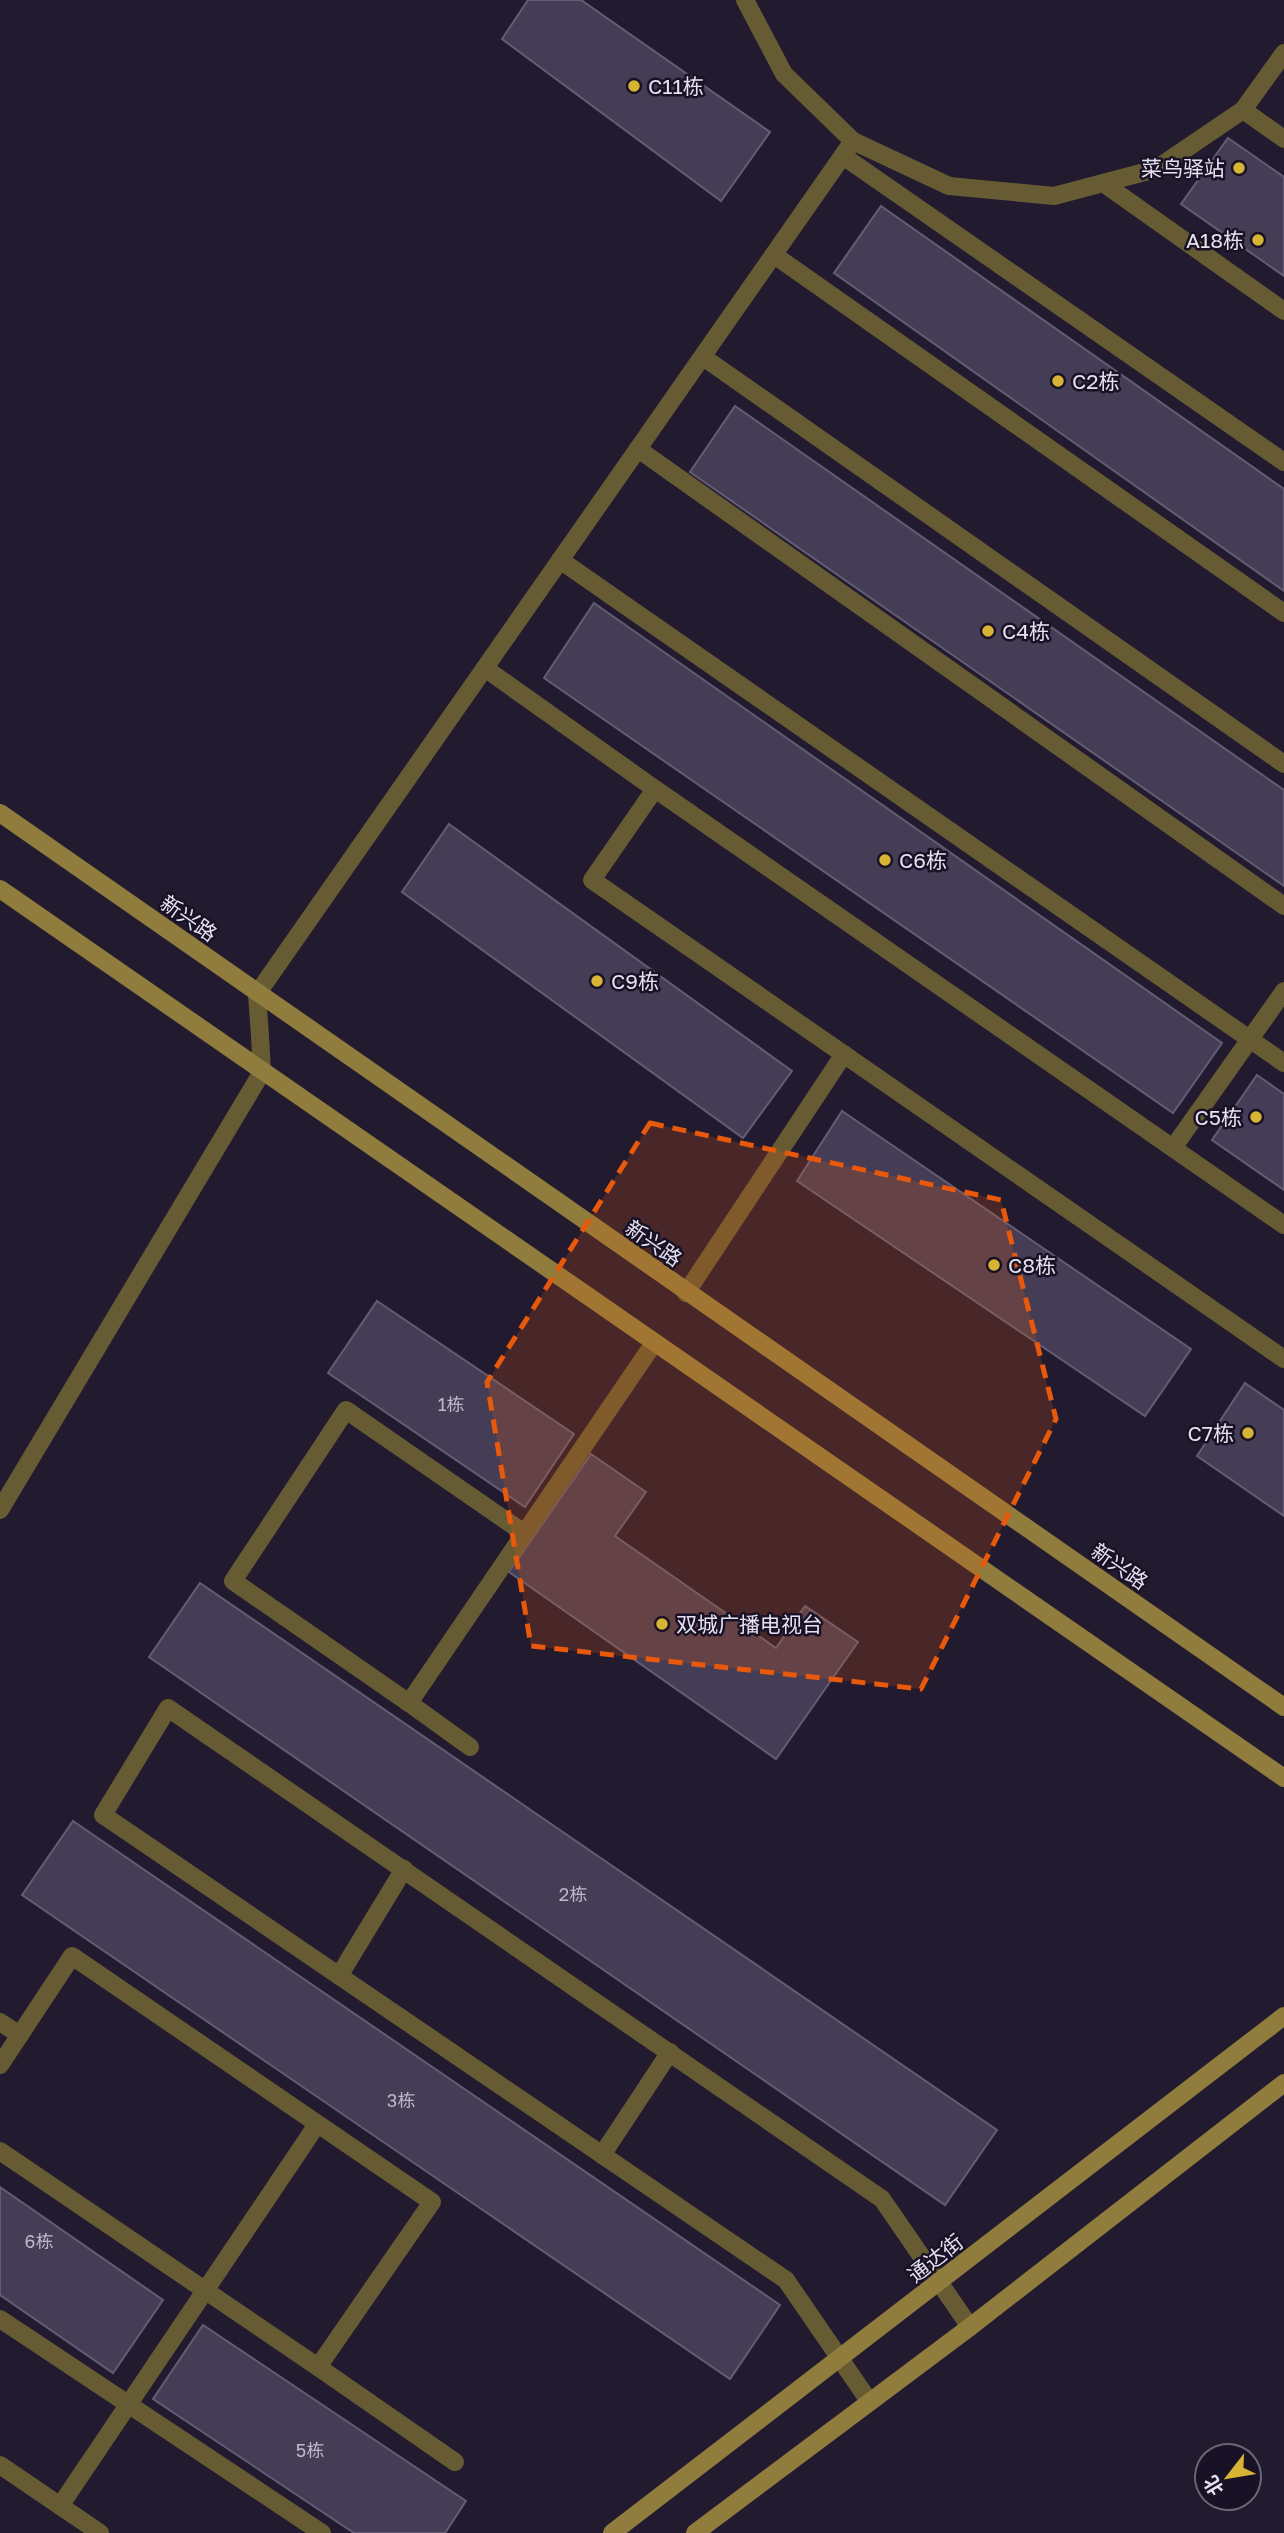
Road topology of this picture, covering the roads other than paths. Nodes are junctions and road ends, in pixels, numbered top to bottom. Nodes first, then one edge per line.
1 (745, 0) edge
2 (1284, 53) edge
3 (1243, 110) junction
4 (1284, 139) edge
5 (848, 149) junction
6 (1103, 183) junction
7 (774, 255) junction
8 (1284, 310) edge
9 (703, 357) junction
10 (638, 449) junction
11 (1284, 462) edge
12 (560, 560) junction
13 (1284, 612) edge
14 (486, 669) junction
15 (1284, 764) edge
16 (655, 789) junction
17 (0, 813) edge
18 (0, 889) edge
19 (1284, 906) edge
20 (1284, 991) edge
21 (257, 994) junction
22 (1250, 1039) junction
23 (844, 1054) junction
24 (1284, 1063) edge
25 (262, 1072) junction
26 (1173, 1147) junction
27 (1284, 1225) edge
28 (686, 1293) junction
29 (654, 1343) junction
30 (1284, 1359) edge
31 (0, 1510) edge
32 (524, 1533) junction
33 (409, 1703) junction
34 (1284, 1707) edge
35 (470, 1747) dead end
36 (1284, 1778) edge
37 (404, 1869) junction
38 (339, 1976) junction
39 (1284, 2016) edge
40 (0, 2022) edge
41 (20, 2035) junction
42 (670, 2052) junction
43 (0, 2065) edge
44 (1284, 2082) edge
45 (316, 2126) junction
46 (0, 2151) edge
47 (602, 2155) junction
48 (940, 2283) junction
49 (204, 2290) junction
50 (0, 2319) edge
51 (970, 2327) junction
52 (840, 2359) junction
53 (318, 2367) junction
54 (869, 2401) junction
55 (127, 2403) junction
56 (455, 2462) dead end
57 (0, 2465) edge
58 (60, 2506) junction
59 (100, 2533) edge
60 (322, 2533) edge
61 (612, 2533) edge
62 (695, 2533) edge

1 - 5 street
2 - 3 street
3 - 4 street
3 - 6 street
5 - 6 street
5 - 7 street
5 - 11 street
6 - 8 street
7 - 9 street
7 - 13 street
9 - 10 street
9 - 15 street
10 - 12 street
10 - 19 street
12 - 14 street
12 - 22 street
14 - 16 street
14 - 21 street
16 - 23 street
16 - 26 street
17 - 21 main road, 新兴路
18 - 25 main road
20 - 22 street
21 - 25 street
21 - 28 main road, 新兴路
22 - 24 street
22 - 26 street
23 - 28 street
23 - 30 street
25 - 29 main road
25 - 31 street
26 - 27 street
28 - 34 main road, 新兴路
29 - 32 street
29 - 36 main road
32 - 33 street
32 - 33 street
33 - 35 street
37 - 38 street
37 - 38 street
37 - 42 street
38 - 47 street
39 - 48 main road, 通达街
40 - 41 street
41 - 43 street
41 - 45 street
42 - 47 street
42 - 48 street
44 - 51 main road
45 - 49 street
45 - 53 street
46 - 49 street
47 - 52 street
48 - 51 street
48 - 52 main road, 通达街
49 - 53 street
49 - 55 street
50 - 55 street
51 - 54 main road
52 - 54 street
52 - 61 main road, 通达街
53 - 56 street
54 - 62 main road
55 - 58 street
55 - 60 street
57 - 58 street
58 - 59 street

